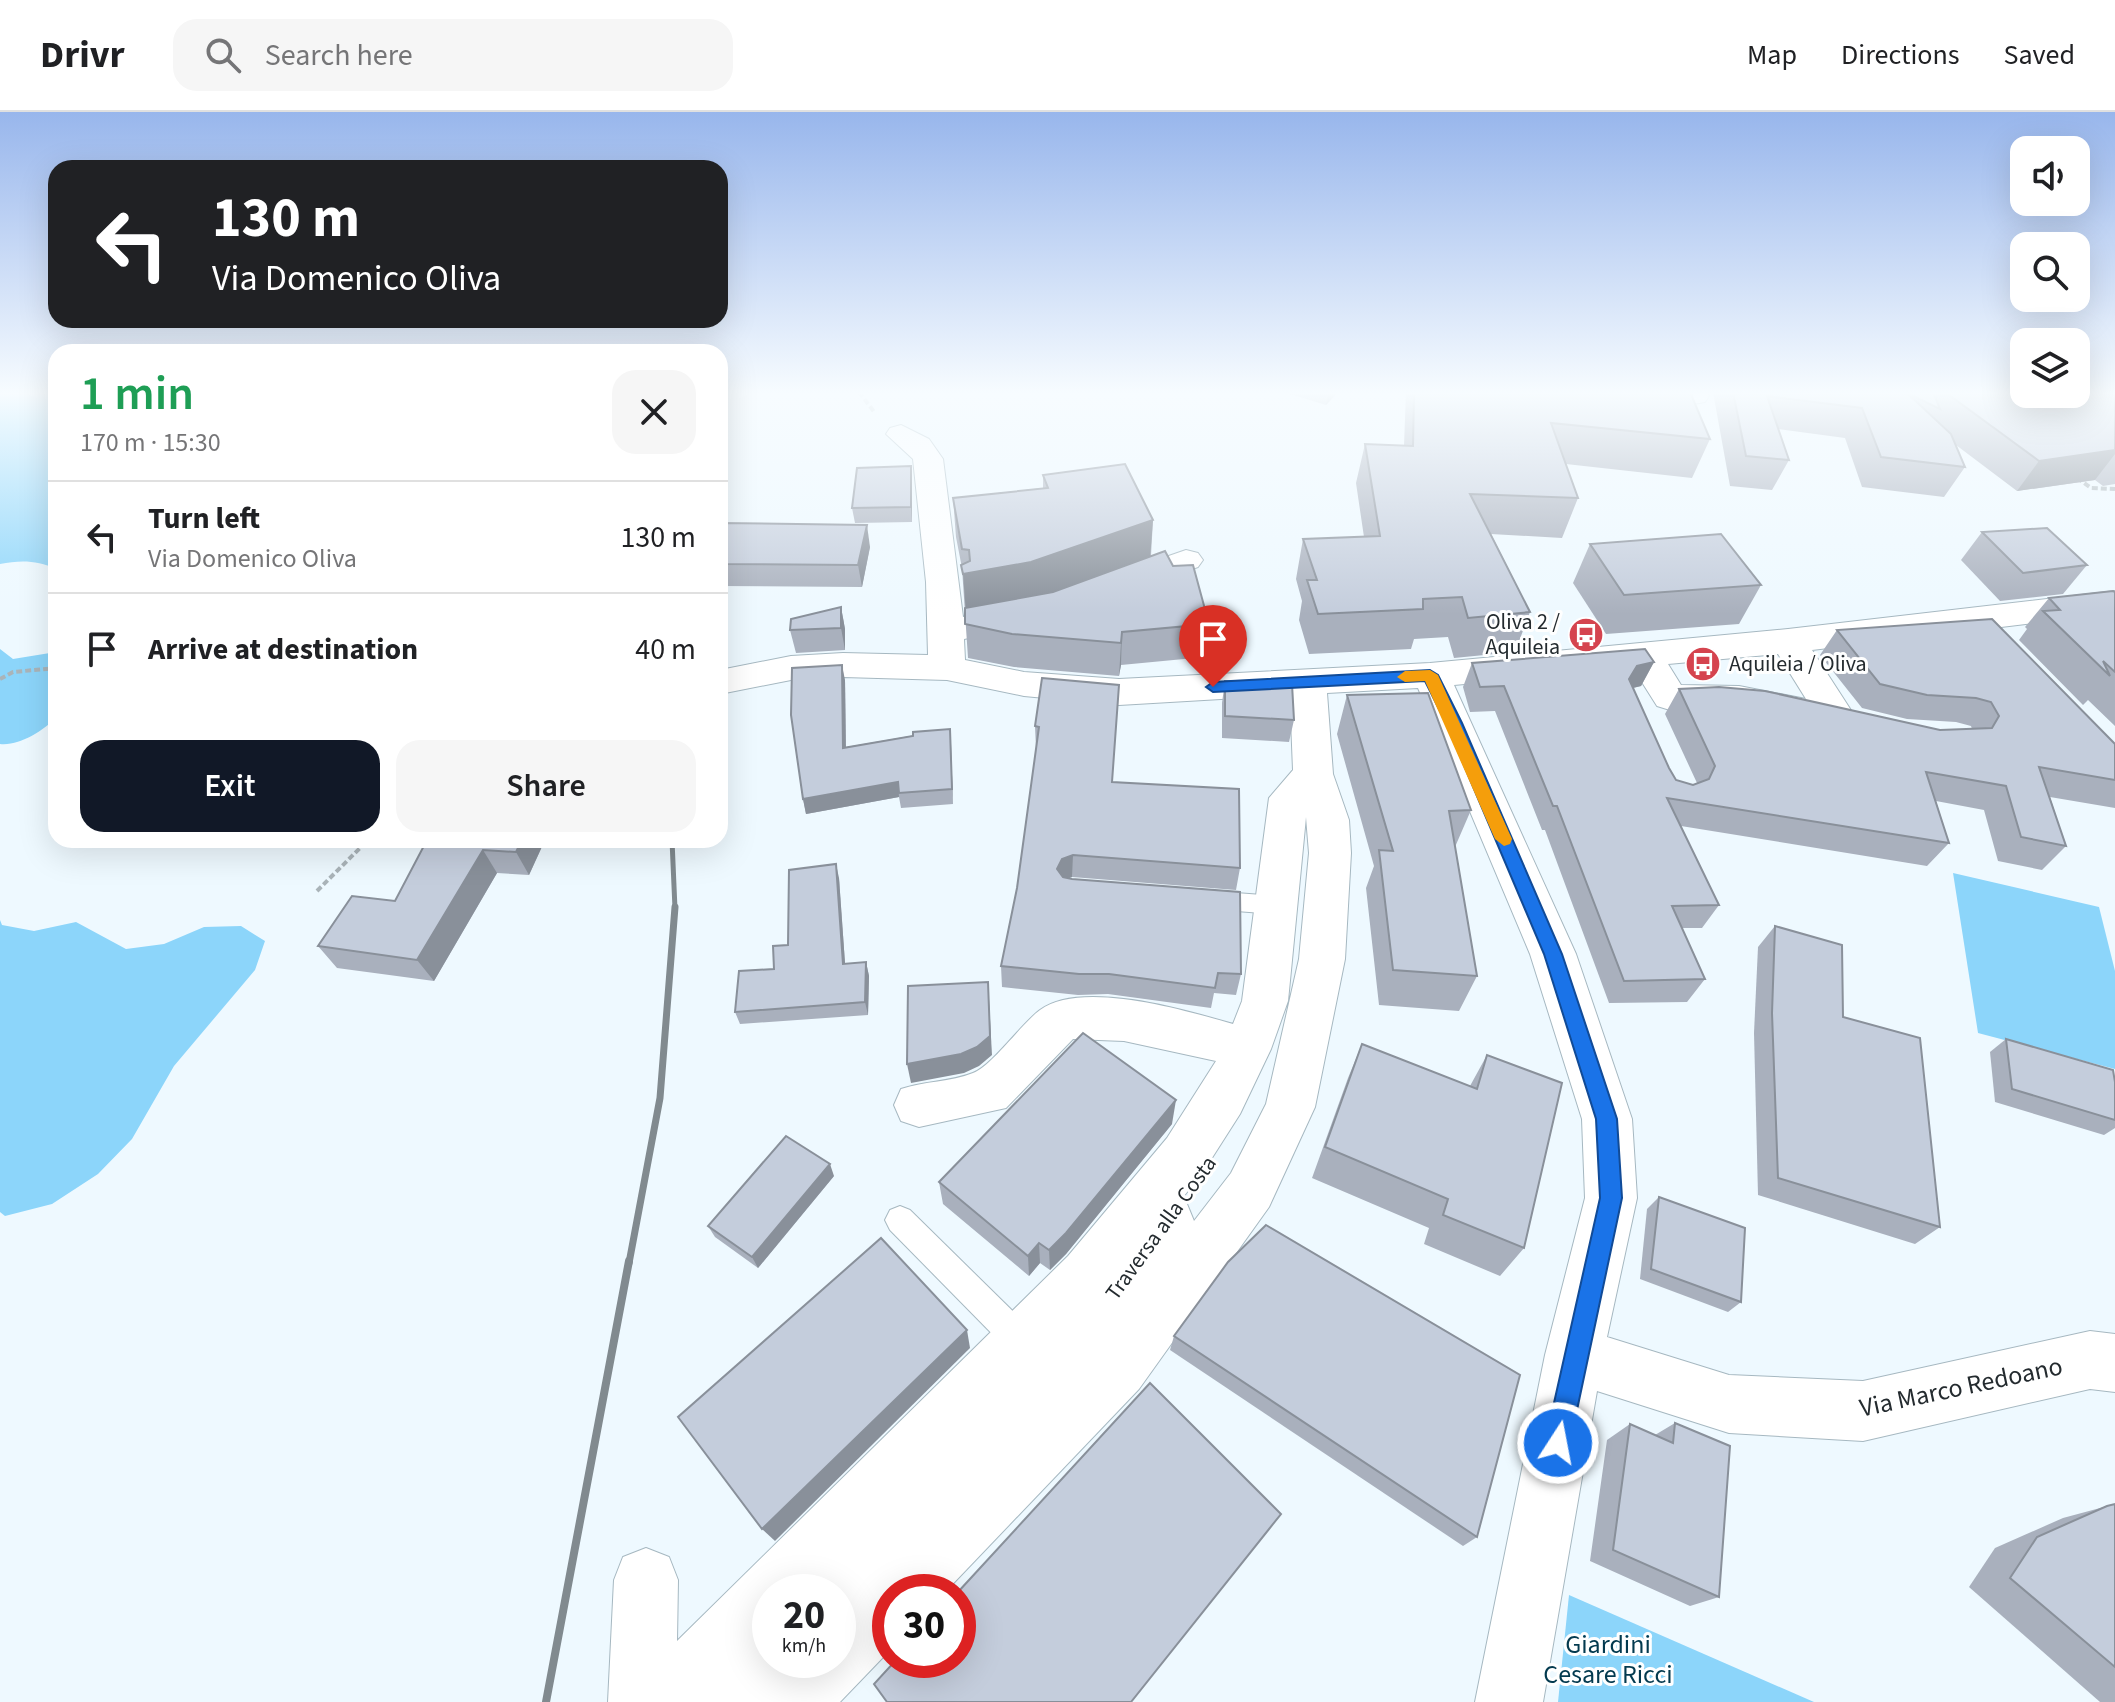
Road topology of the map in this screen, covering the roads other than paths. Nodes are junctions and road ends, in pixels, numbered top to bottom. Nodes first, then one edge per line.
1 (929, 466) edge
2 (1186, 560) dead end
3 (2115, 602) edge
4 (1975, 620) junction
5 (1788, 641) junction
6 (946, 650) junction
7 (2008, 653) edge
8 (1644, 655) junction
9 (1430, 675) junction
10 (728, 680) edge
11 (1308, 682) junction
12 (1837, 718) junction
13 (1874, 729) edge
14 (1313, 774) junction
15 (1181, 897) edge
16 (1276, 905) junction
17 (1247, 1049) junction
18 (919, 1105) dead end
19 (900, 1220) dead end
20 (1022, 1342) junction
21 (1574, 1355) junction
22 (2115, 1363) edge
23 (792, 1574) edge
24 (847, 1574) edge
25 (918, 1574) edge
26 (646, 1580) dead end
27 (752, 1614) edge
28 (872, 1621) edge
29 (856, 1638) edge
30 (752, 1673) edge
31 (816, 1678) edge
32 (642, 1702) edge
33 (662, 1702) edge
34 (724, 1702) edge
35 (793, 1702) edge
36 (1509, 1702) edge

1 - 6 street
2 - 6 street
3 - 4 street
4 - 5 street
4 - 7 street
5 - 8 street
5 - 12 street
6 - 10 street
6 - 11 street
8 - 9 street
8 - 12 street
9 - 11 street
9 - 21 street
11 - 14 street
12 - 13 street
14 - 16 street, Traversa alla Costa
14 - 25 street
15 - 16 lane
16 - 17 street, Traversa alla Costa
17 - 18 street
17 - 20 street
17 - 24 street, Traversa alla Costa
19 - 20 lane
20 - 23 street
21 - 22 street, Via Marco Redoano
21 - 36 street
26 - 32 street
27 - 33 street
28 - 29 street
30 - 34 street
31 - 35 street

